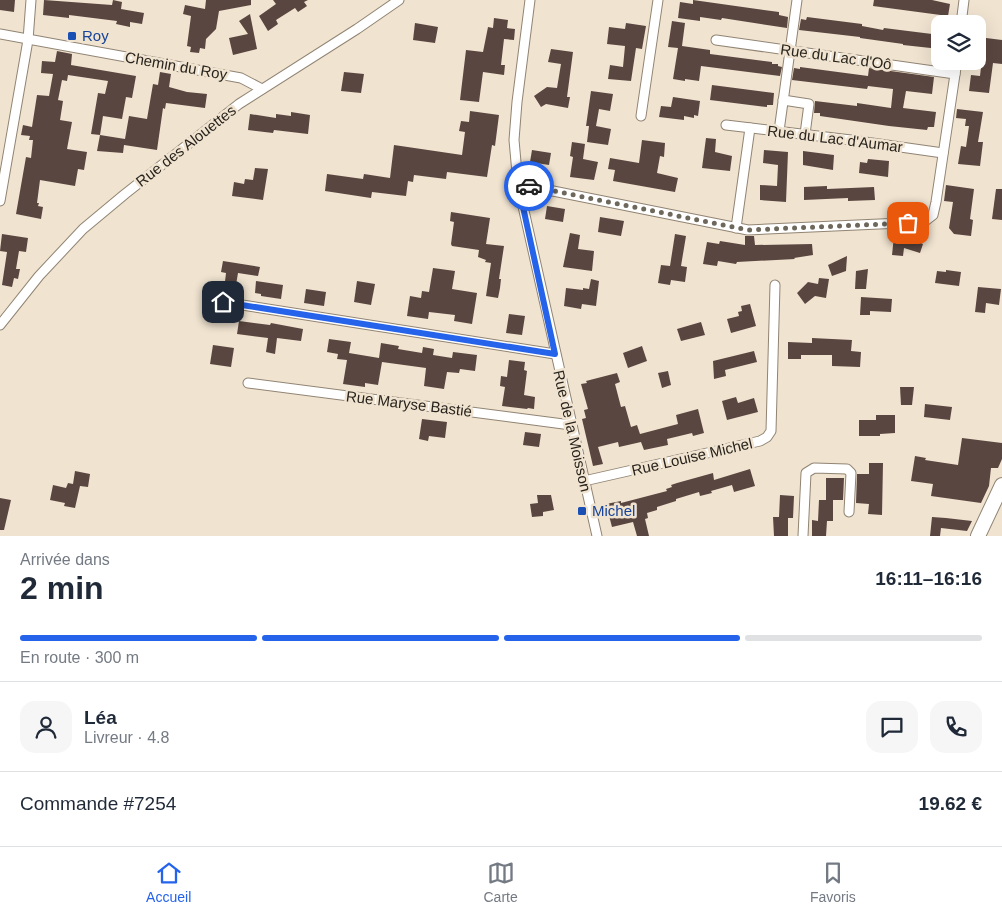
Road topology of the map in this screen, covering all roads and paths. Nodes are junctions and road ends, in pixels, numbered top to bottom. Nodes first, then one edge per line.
1 (31, 0) edge
2 (399, 0) edge
3 (530, 0) edge
4 (658, 0) edge
5 (797, 0) edge
6 (964, 0) edge
7 (963, 15) edge
8 (0, 34) edge
9 (28, 40) junction
10 (716, 40) dead end
11 (790, 50) junction
12 (956, 70) edge
13 (955, 74) junction
14 (262, 90) junction
15 (783, 100) junction
16 (641, 116) dead end
17 (726, 126) dead end
18 (750, 128) junction
19 (779, 132) junction
20 (804, 134) junction
21 (943, 153) junction
22 (518, 184) junction
23 (1, 188) edge
24 (0, 200) edge
25 (736, 228) junction
26 (776, 285) dead end
27 (223, 302) dead end
28 (0, 325) edge
29 (555, 354) junction
30 (248, 383) dead end
31 (571, 425) junction
32 (584, 481) junction
33 (1002, 485) edge
34 (849, 512) dead end
35 (597, 536) edge
36 (803, 536) edge
37 (978, 536) edge

1 - 9 street
2 - 14 street, Rue des Alouettes
3 - 22 street, Rue de la Moisson
4 - 16 street
5 - 11 street
6 - 7 street
8 - 9 street, Chemin du Roy
9 - 14 street, Chemin du Roy
9 - 23 street
10 - 11 street, Rue du Lac d'Oô
11 - 13 street, Rue du Lac d'Oô
11 - 15 street
12 - 13 street
13 - 21 street
14 - 28 street, Rue des Alouettes
15 - 19 street
15 - 20 street
17 - 18 street, Rue du Lac d'Aumar
18 - 19 street, Rue du Lac d'Aumar
18 - 25 street
19 - 20 street, Rue du Lac d'Aumar
20 - 21 street, Rue du Lac d'Aumar
21 - 25 street
22 - 25 street
22 - 29 street, Rue de la Moisson
23 - 24 street
26 - 32 street, Rue Louise Michel
27 - 29 street
29 - 31 street, Rue de la Moisson
30 - 31 street, Rue Maryse Bastié
31 - 32 street, Rue de la Moisson
32 - 35 street, Rue de la Moisson
33 - 37 main road
34 - 36 street

